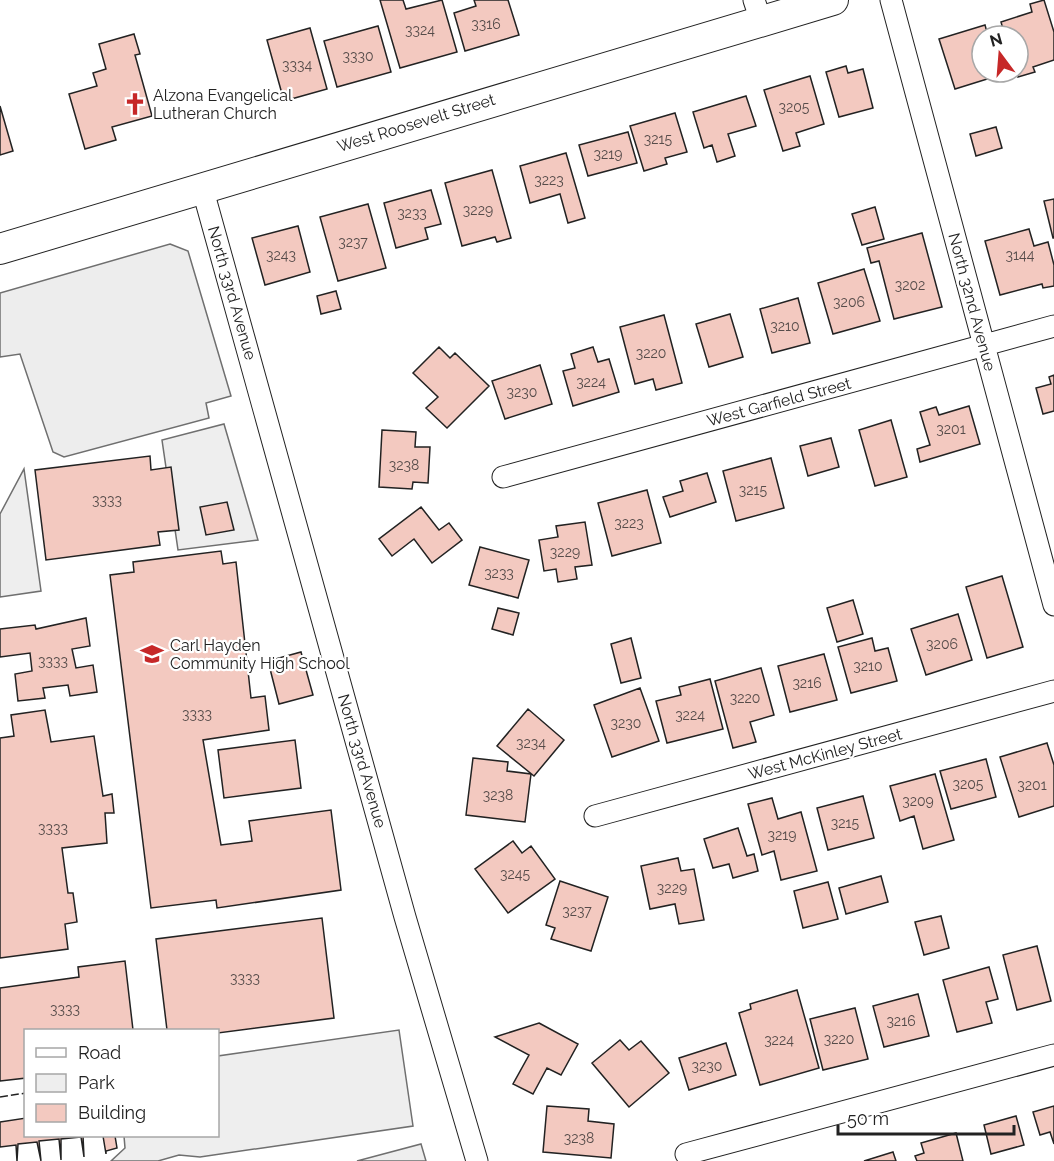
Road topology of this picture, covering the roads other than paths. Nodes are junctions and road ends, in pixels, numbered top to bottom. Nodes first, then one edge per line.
1 (833, 0) edge
2 (891, 0) edge
3 (757, 10) edge
4 (202, 187) junction
5 (0, 249) edge
6 (1054, 326) edge
7 (984, 345) junction
8 (503, 477) dead end
9 (1054, 605) edge
10 (1054, 691) edge
11 (595, 816) dead end
12 (1054, 1055) edge
13 (686, 1154) dead end
14 (477, 1161) edge

1 - 3 street, West Roosevelt Street
2 - 7 street, North 32nd Avenue
3 - 4 street, West Roosevelt Street
4 - 5 street, West Roosevelt Street
4 - 14 street, North 33rd Avenue
6 - 7 street, West Garfield Street
7 - 8 street, West Garfield Street
7 - 9 street, North 32nd Avenue
10 - 11 street, West McKinley Street
12 - 13 street

